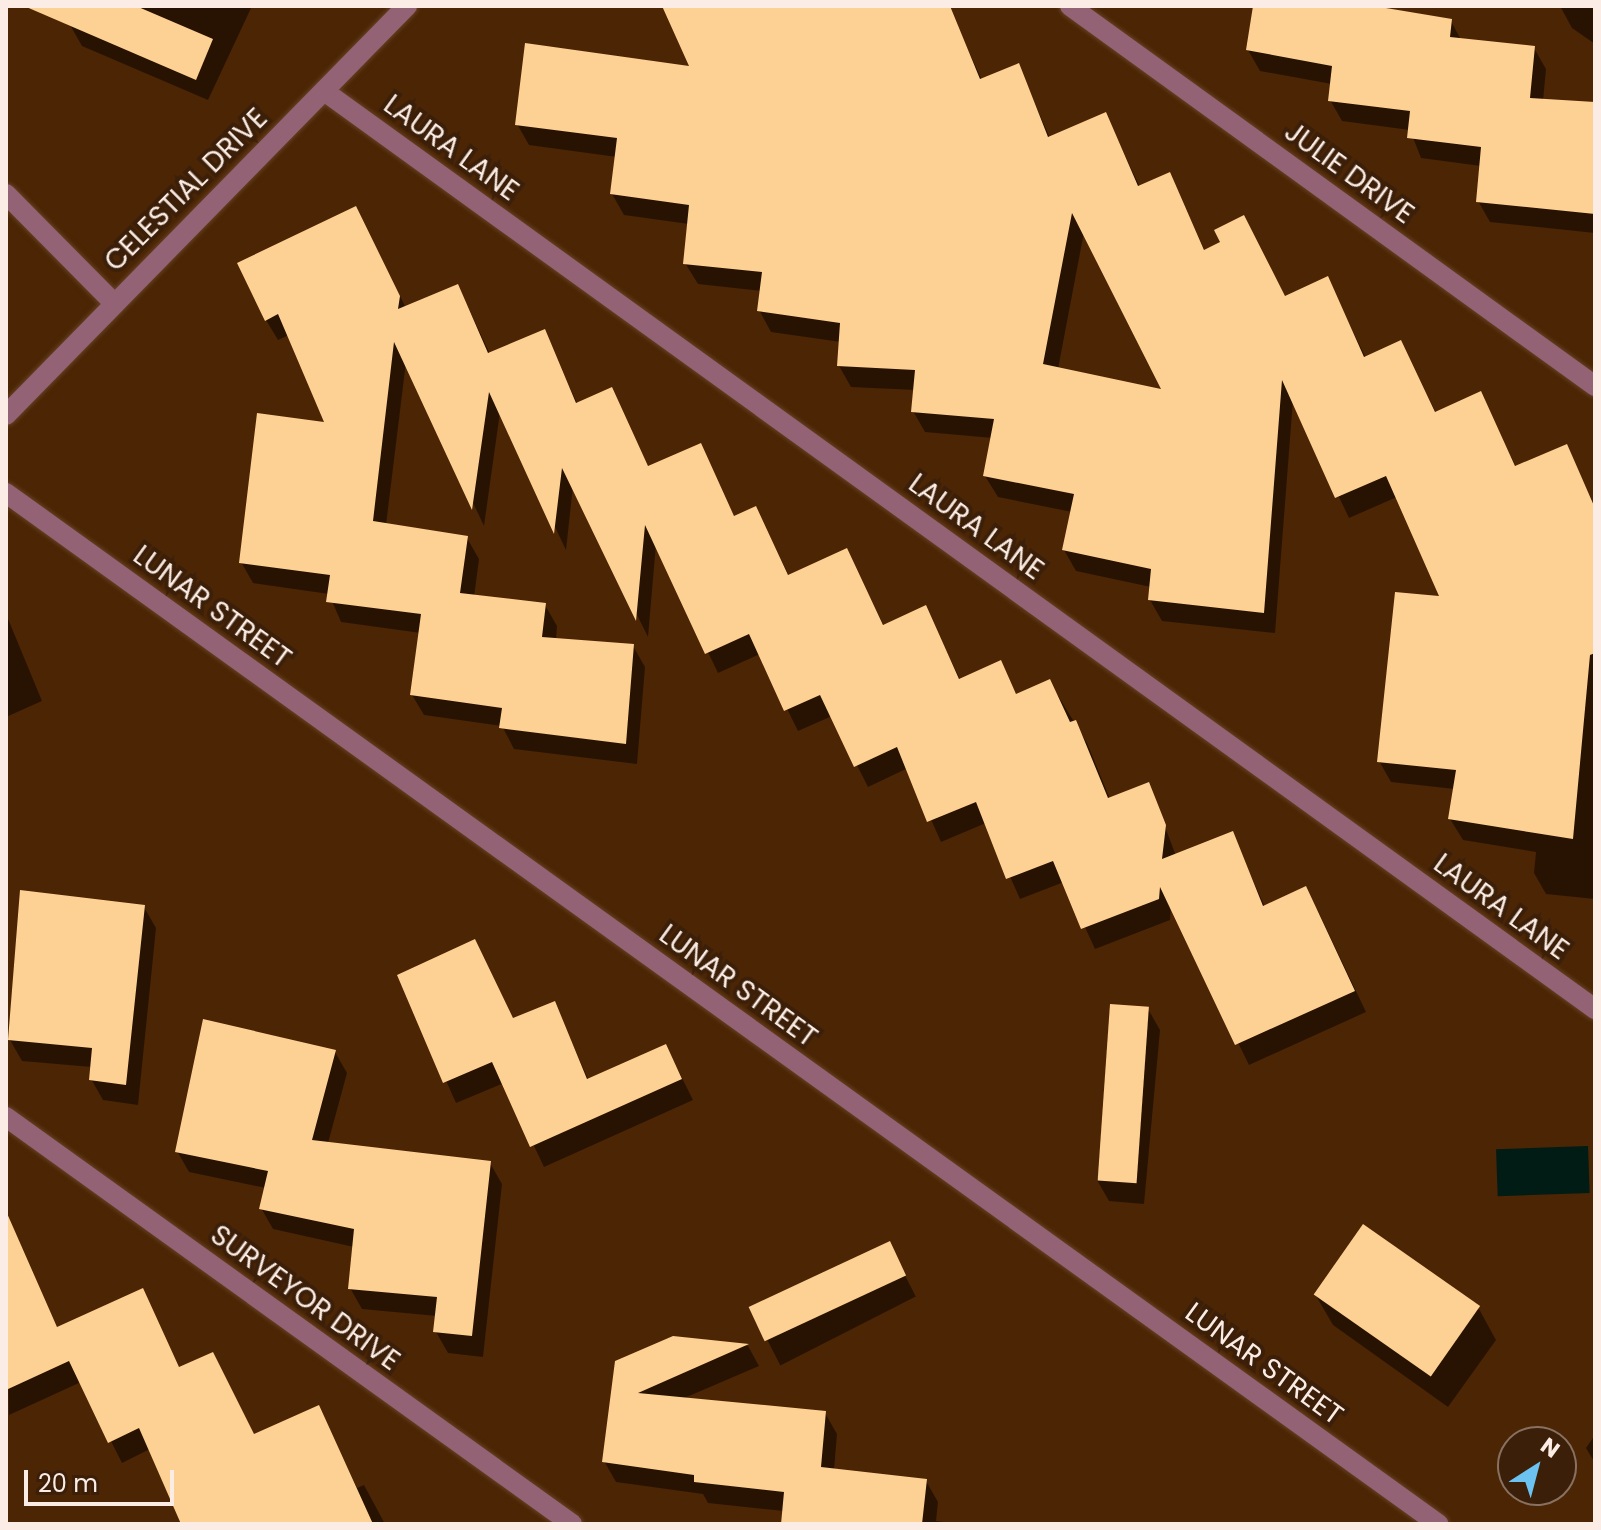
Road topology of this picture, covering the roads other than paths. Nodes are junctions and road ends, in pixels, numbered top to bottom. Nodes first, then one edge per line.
1 (407, 6) edge
2 (1070, 6) edge
3 (324, 91) junction
4 (6, 194) edge
5 (114, 303) junction
6 (1595, 386) edge
7 (6, 415) edge
8 (6, 493) edge
9 (1595, 1009) edge
10 (6, 1117) edge
11 (572, 1524) edge
12 (1438, 1524) edge

1 - 3 street, CELESTIAL DRIVE
2 - 6 street, JULIE DRIVE
3 - 5 street, CELESTIAL DRIVE
3 - 9 street, LAURA LANE
4 - 5 street
5 - 7 street, CELESTIAL DRIVE
8 - 12 street, LUNAR STREET
10 - 11 street, SURVEYOR DRIVE

